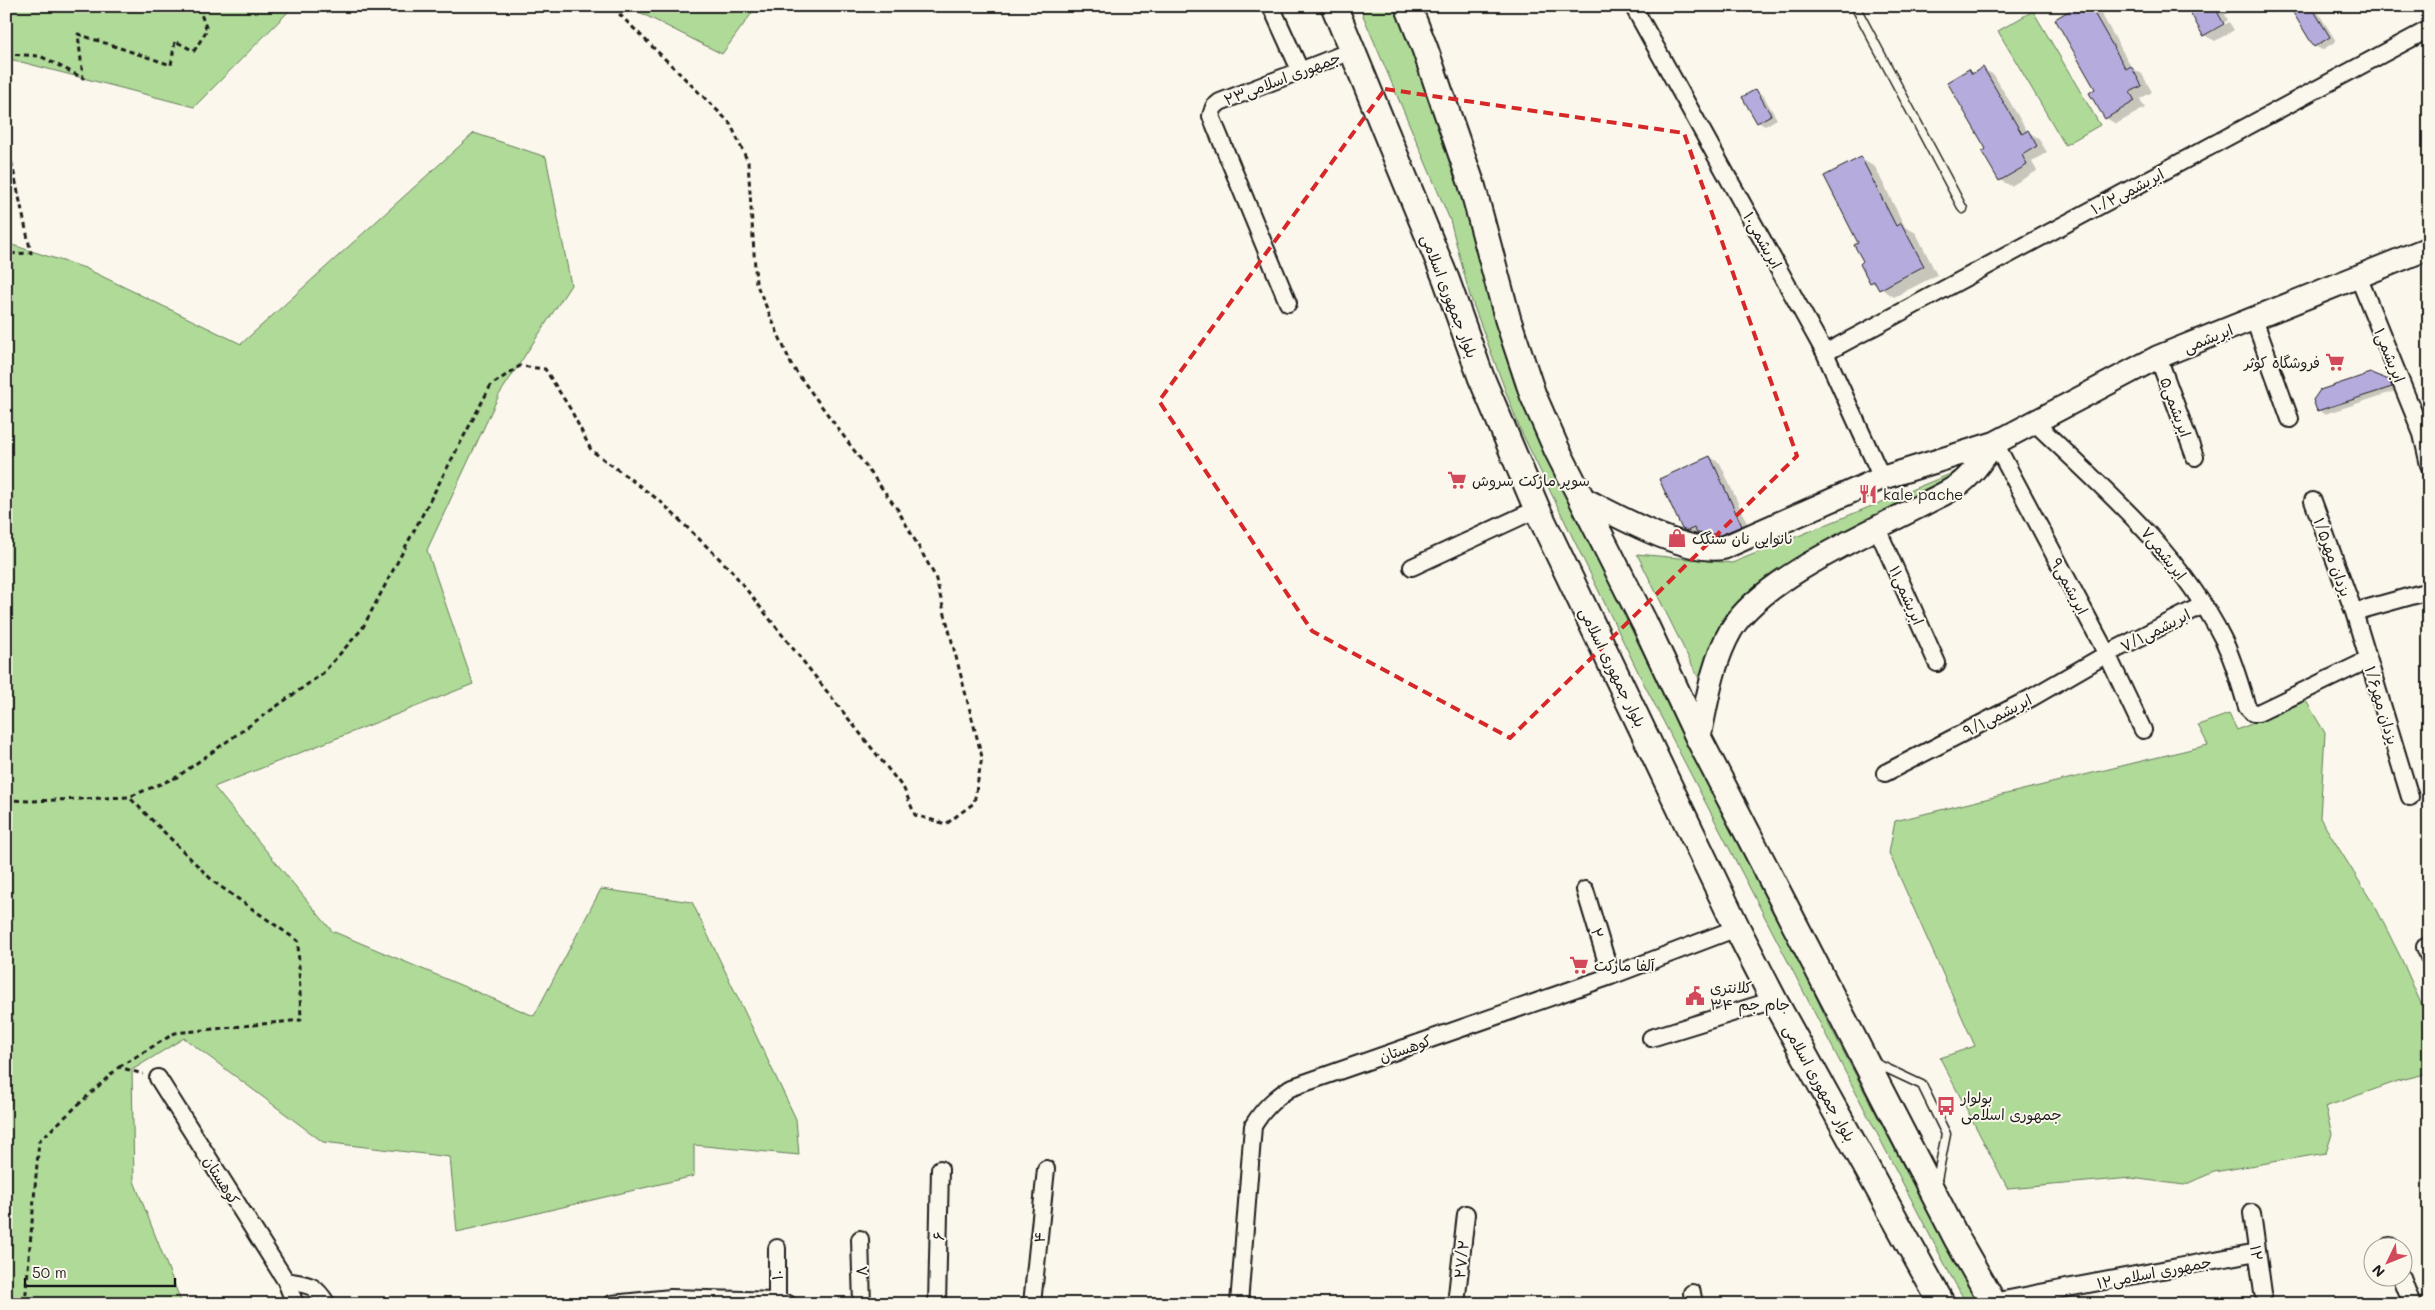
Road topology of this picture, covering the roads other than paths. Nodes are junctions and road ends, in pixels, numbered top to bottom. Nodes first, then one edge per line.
1 (1271, 6) edge
2 (1334, 6) edge
3 (1408, 6) edge
4 (1634, 6) edge
5 (1855, 6) edge
6 (2429, 29) edge
7 (1351, 51) junction
8 (1300, 70) junction
9 (1963, 209) dead end
10 (2429, 248) edge
11 (2358, 276) junction
12 (1288, 304) dead end
13 (2254, 319) junction
14 (1825, 353) junction
15 (2158, 357) junction
16 (2290, 418) dead end
17 (2034, 422) junction
18 (1995, 443) junction
19 (2195, 458) dead end
20 (2429, 465) edge
21 (1882, 478) junction
22 (1580, 496) junction
23 (2313, 502) dead end
24 (1538, 509) junction
25 (1877, 528) junction
26 (1412, 567) dead end
27 (2429, 591) edge
28 (2203, 605) junction
29 (2354, 612) junction
30 (2107, 654) junction
31 (2368, 660) junction
32 (1937, 663) dead end
33 (2143, 730) dead end
34 (1699, 739) junction
35 (1885, 773) dead end
36 (2410, 797) dead end
37 (1585, 890) dead end
38 (1738, 928) junction
39 (1611, 976) junction
40 (1774, 1000) junction
41 (1651, 1038) dead end
42 (1864, 1059) junction
43 (158, 1078) road end
44 (940, 1169) dead end
45 (1046, 1169) dead end
46 (1934, 1194) junction
47 (2252, 1213) dead end
48 (1466, 1214) dead end
49 (860, 1239) dead end
50 (777, 1248) dead end
51 (2257, 1252) junction
52 (286, 1281) junction
53 (2406, 1288) edge
54 (2263, 1294) dead end
55 (672, 1301) edge
56 (782, 1303) edge
57 (1993, 1303) edge
58 (295, 1304) edge
59 (327, 1304) edge
60 (612, 1304) edge
61 (862, 1304) edge
62 (937, 1304) edge
63 (1032, 1304) edge
64 (1239, 1304) edge
65 (1456, 1304) edge
66 (1942, 1304) edge
67 (2412, 1304) edge

1 - 8 street
2 - 7 main road, بلوار جمهوری اسلامی
3 - 22 main road
4 - 14 street, ابریشمی۱۰
5 - 9 lane
6 - 14 street, ۱۰/۲ابریشمی
7 - 8 street, جمهوری اسلامی۲۳
7 - 24 main road, بلوار جمهوری اسلامی
8 - 12 street, جمهوری اسلامی۲۳
10 - 11 main road, ابریشمی
11 - 13 main road, ابریشمی
11 - 20 street, ابریشمی۱
13 - 15 main road, ابریشمی
13 - 16 street
14 - 21 street, ابریشمی۱۰
15 - 17 main road, ابریشمی
15 - 19 street, ابریشمی۵
17 - 18 main road, ابریشمی
17 - 28 street, ابریشمی۷
18 - 21 main road
18 - 25 main road
18 - 30 street, ابریشمی۹
21 - 22 main road
22 - 34 main road
23 - 29 street, ۱/۵یزدان مهر
24 - 26 street
24 - 38 main road, بلوار جمهوری اسلامی
25 - 32 street, ابریشمی۱۱
25 - 34 main road
27 - 29 street
28 - 30 street, ابریشمی۷/۱
28 - 31 street, ابریشمی۷
29 - 31 street, ۱/۶یزدان مهر
30 - 33 street, ابریشمی۹
30 - 35 street, ۹/۱ابریشمی
31 - 36 street, ۱/۶یزدان مهر
34 - 42 main road
37 - 39 street, ۲
38 - 39 street, کوهستان
38 - 40 main road, بلوار جمهوری اسلامی
39 - 64 street, کوهستان
40 - 41 street
40 - 66 main road, بلوار جمهوری اسلامی
42 - 46 main road
42 - 46 lane
43 - 52 street, کوهستان
44 - 62 street, ۶
45 - 63 street, ۴
46 - 57 main road
47 - 51 street, ۱۲
48 - 65 street, ۲۷/۲
49 - 61 street, ۸
50 - 56 street, ۱۰
51 - 54 street, ۱۲
51 - 57 street, جمهوری اسلامی۱۲
52 - 58 street, کوهستان
52 - 59 street
53 - 67 street
55 - 56 street
55 - 60 street

